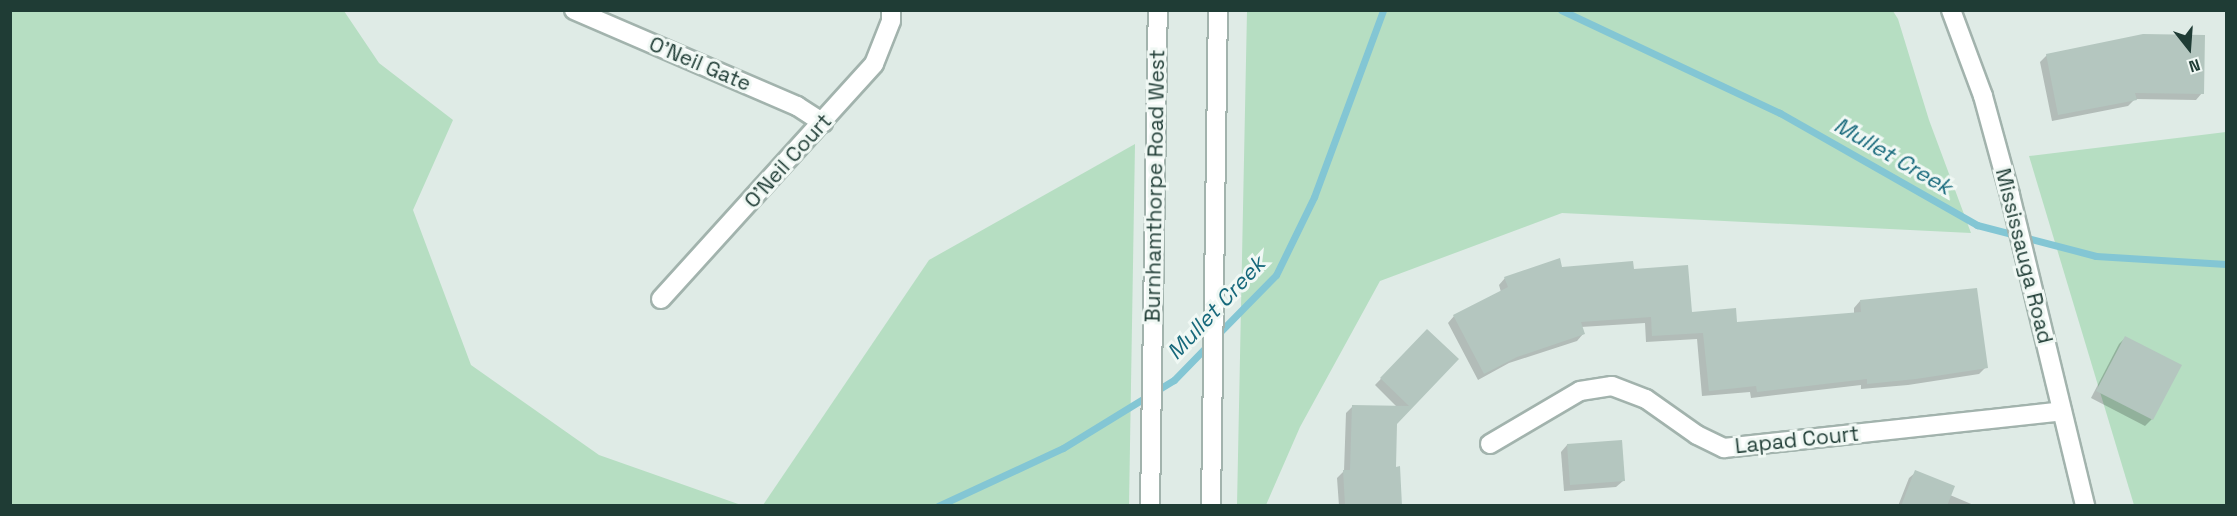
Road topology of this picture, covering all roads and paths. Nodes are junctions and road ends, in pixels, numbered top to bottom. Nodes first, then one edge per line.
1 (574, 10) edge
2 (891, 10) edge
3 (1158, 10) edge
4 (1218, 10) edge
5 (1951, 10) edge
6 (823, 123) junction
7 (661, 299) dead end
8 (2062, 411) junction
9 (1490, 444) dead end
10 (1150, 506) edge
11 (1211, 506) edge
12 (2085, 506) edge

1 - 6 main road, O'Neil Gate
2 - 6 main road, O'Neil Court
3 - 10 main road, Burnhamthorpe Road West
4 - 11 main road
5 - 8 main road, Mississauga Road
6 - 7 main road, O'Neil Court
8 - 9 main road, Lapad Court
8 - 12 main road, Mississauga Road

